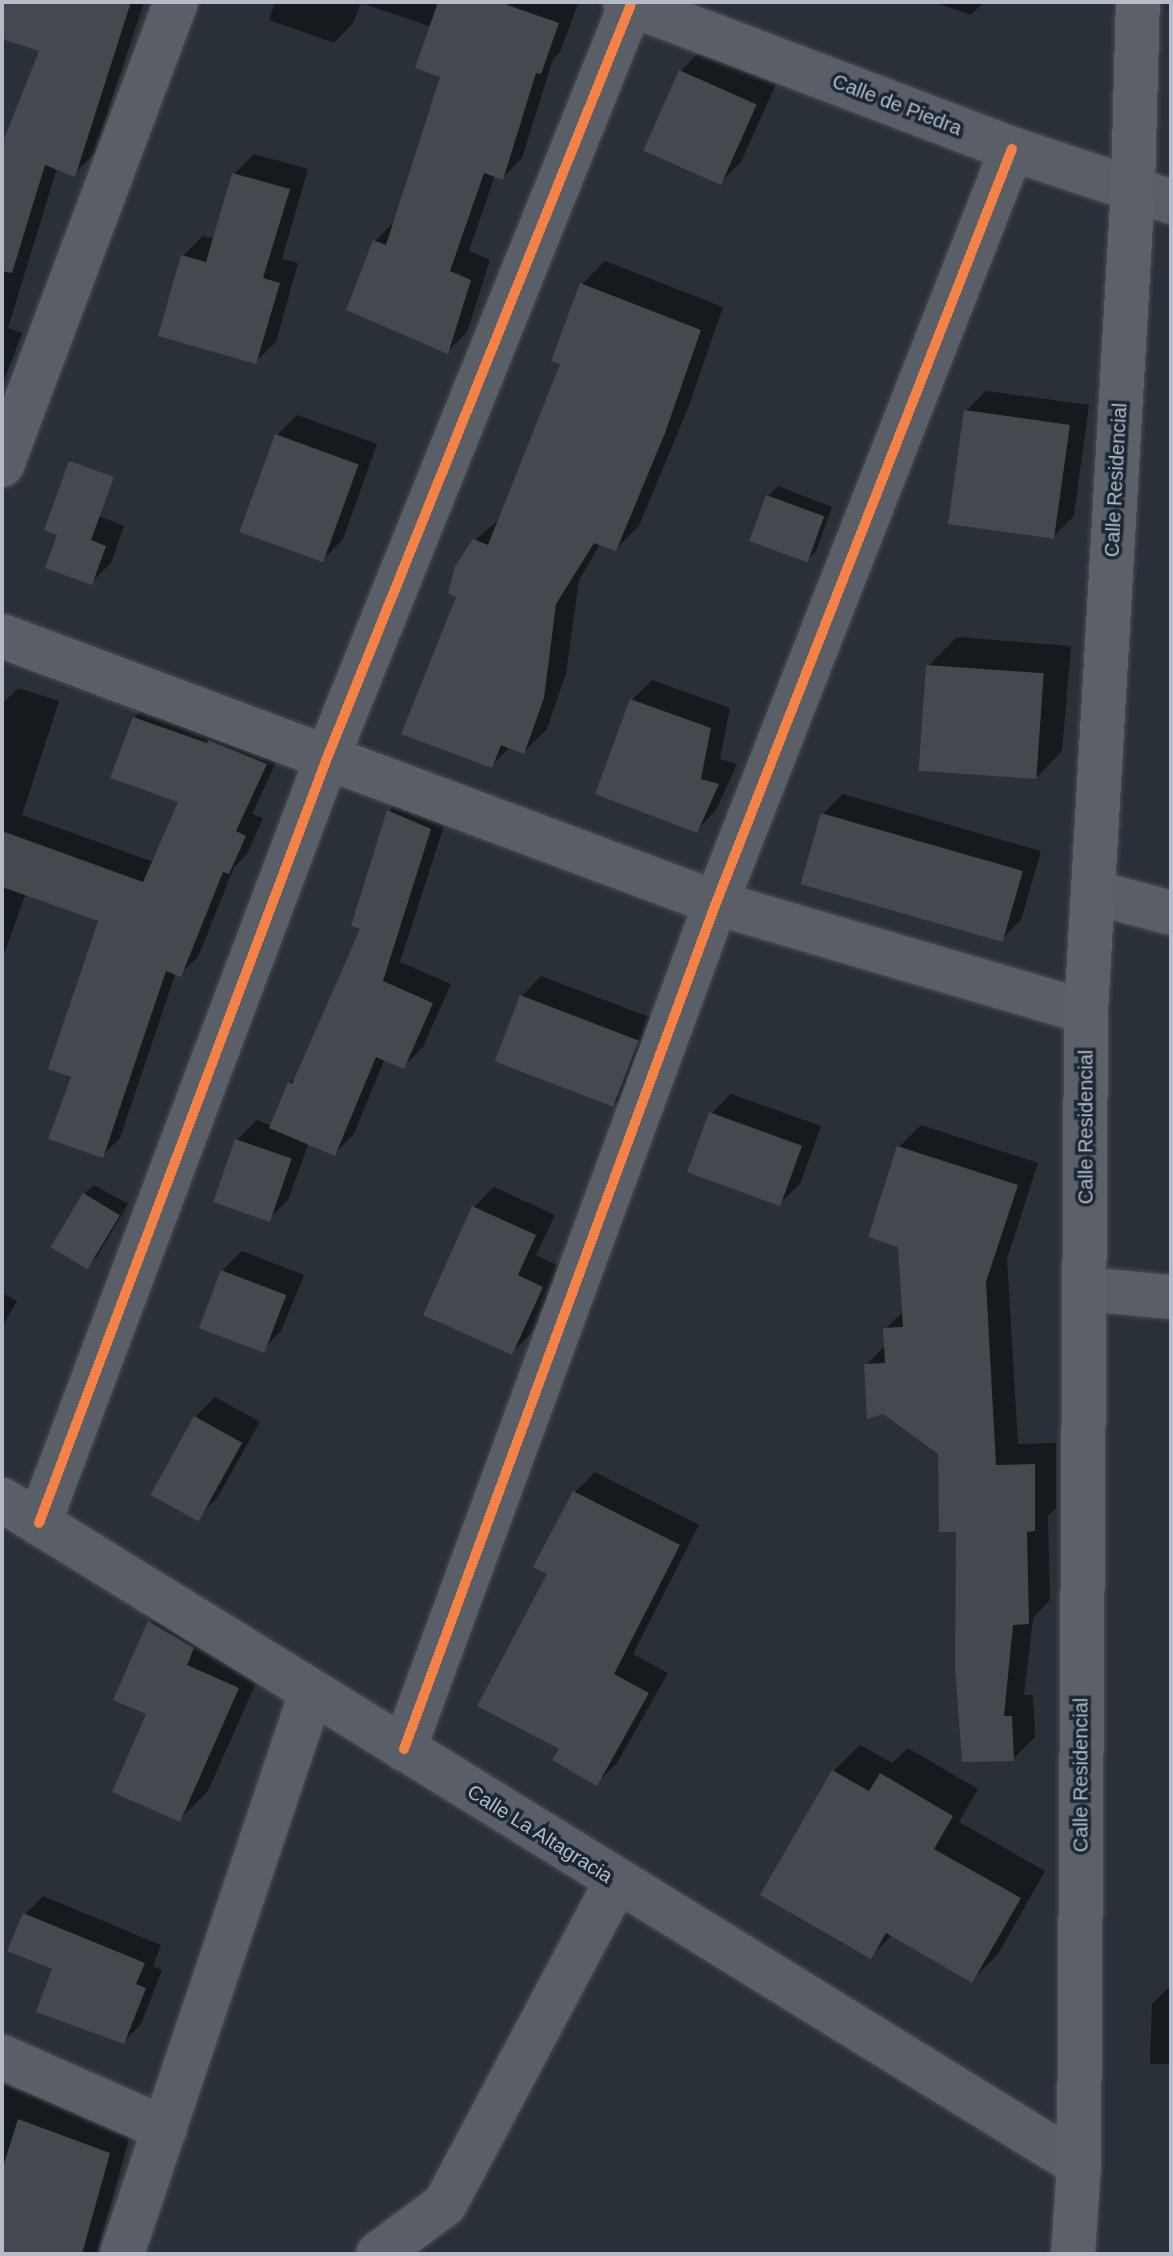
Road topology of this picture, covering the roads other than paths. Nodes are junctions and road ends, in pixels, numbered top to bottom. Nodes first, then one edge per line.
1 (176, 2) edge
2 (1138, 2) edge
3 (628, 3) edge
4 (1012, 149) junction
5 (1152, 195) edge
6 (2, 465) edge
7 (2, 636) edge
8 (327, 758) junction
9 (1093, 892) junction
10 (716, 903) junction
11 (1171, 913) edge
12 (1086, 1012) junction
13 (1084, 1289) junction
14 (1171, 1297) edge
15 (2, 1500) edge
16 (39, 1523) junction
17 (311, 1693) junction
18 (404, 1749) junction
19 (617, 1881) junction
20 (2, 2057) edge
21 (165, 2129) junction
22 (1079, 2165) junction
23 (122, 2254) edge
24 (378, 2254) edge
25 (1073, 2254) edge

1 - 6 street
2 - 5 main road, Calle Residencial
3 - 4 street, Calle de Piedra
3 - 8 street
4 - 5 street, Calle de Piedra
4 - 10 street
5 - 9 main road, Calle Residencial
7 - 8 street
8 - 10 street
8 - 16 street
9 - 11 street
9 - 12 main road, Calle Residencial
10 - 12 street
10 - 18 street
12 - 13 main road, Calle Residencial
13 - 14 street
13 - 22 main road, Calle Residencial
15 - 16 street, Calle La Altagracia
16 - 17 street, Calle La Altagracia
17 - 18 street, Calle La Altagracia
17 - 21 street
18 - 19 street, Calle La Altagracia
19 - 22 street, Calle La Altagracia
19 - 24 street
20 - 21 street
21 - 23 street
22 - 25 main road, Calle Residencial

